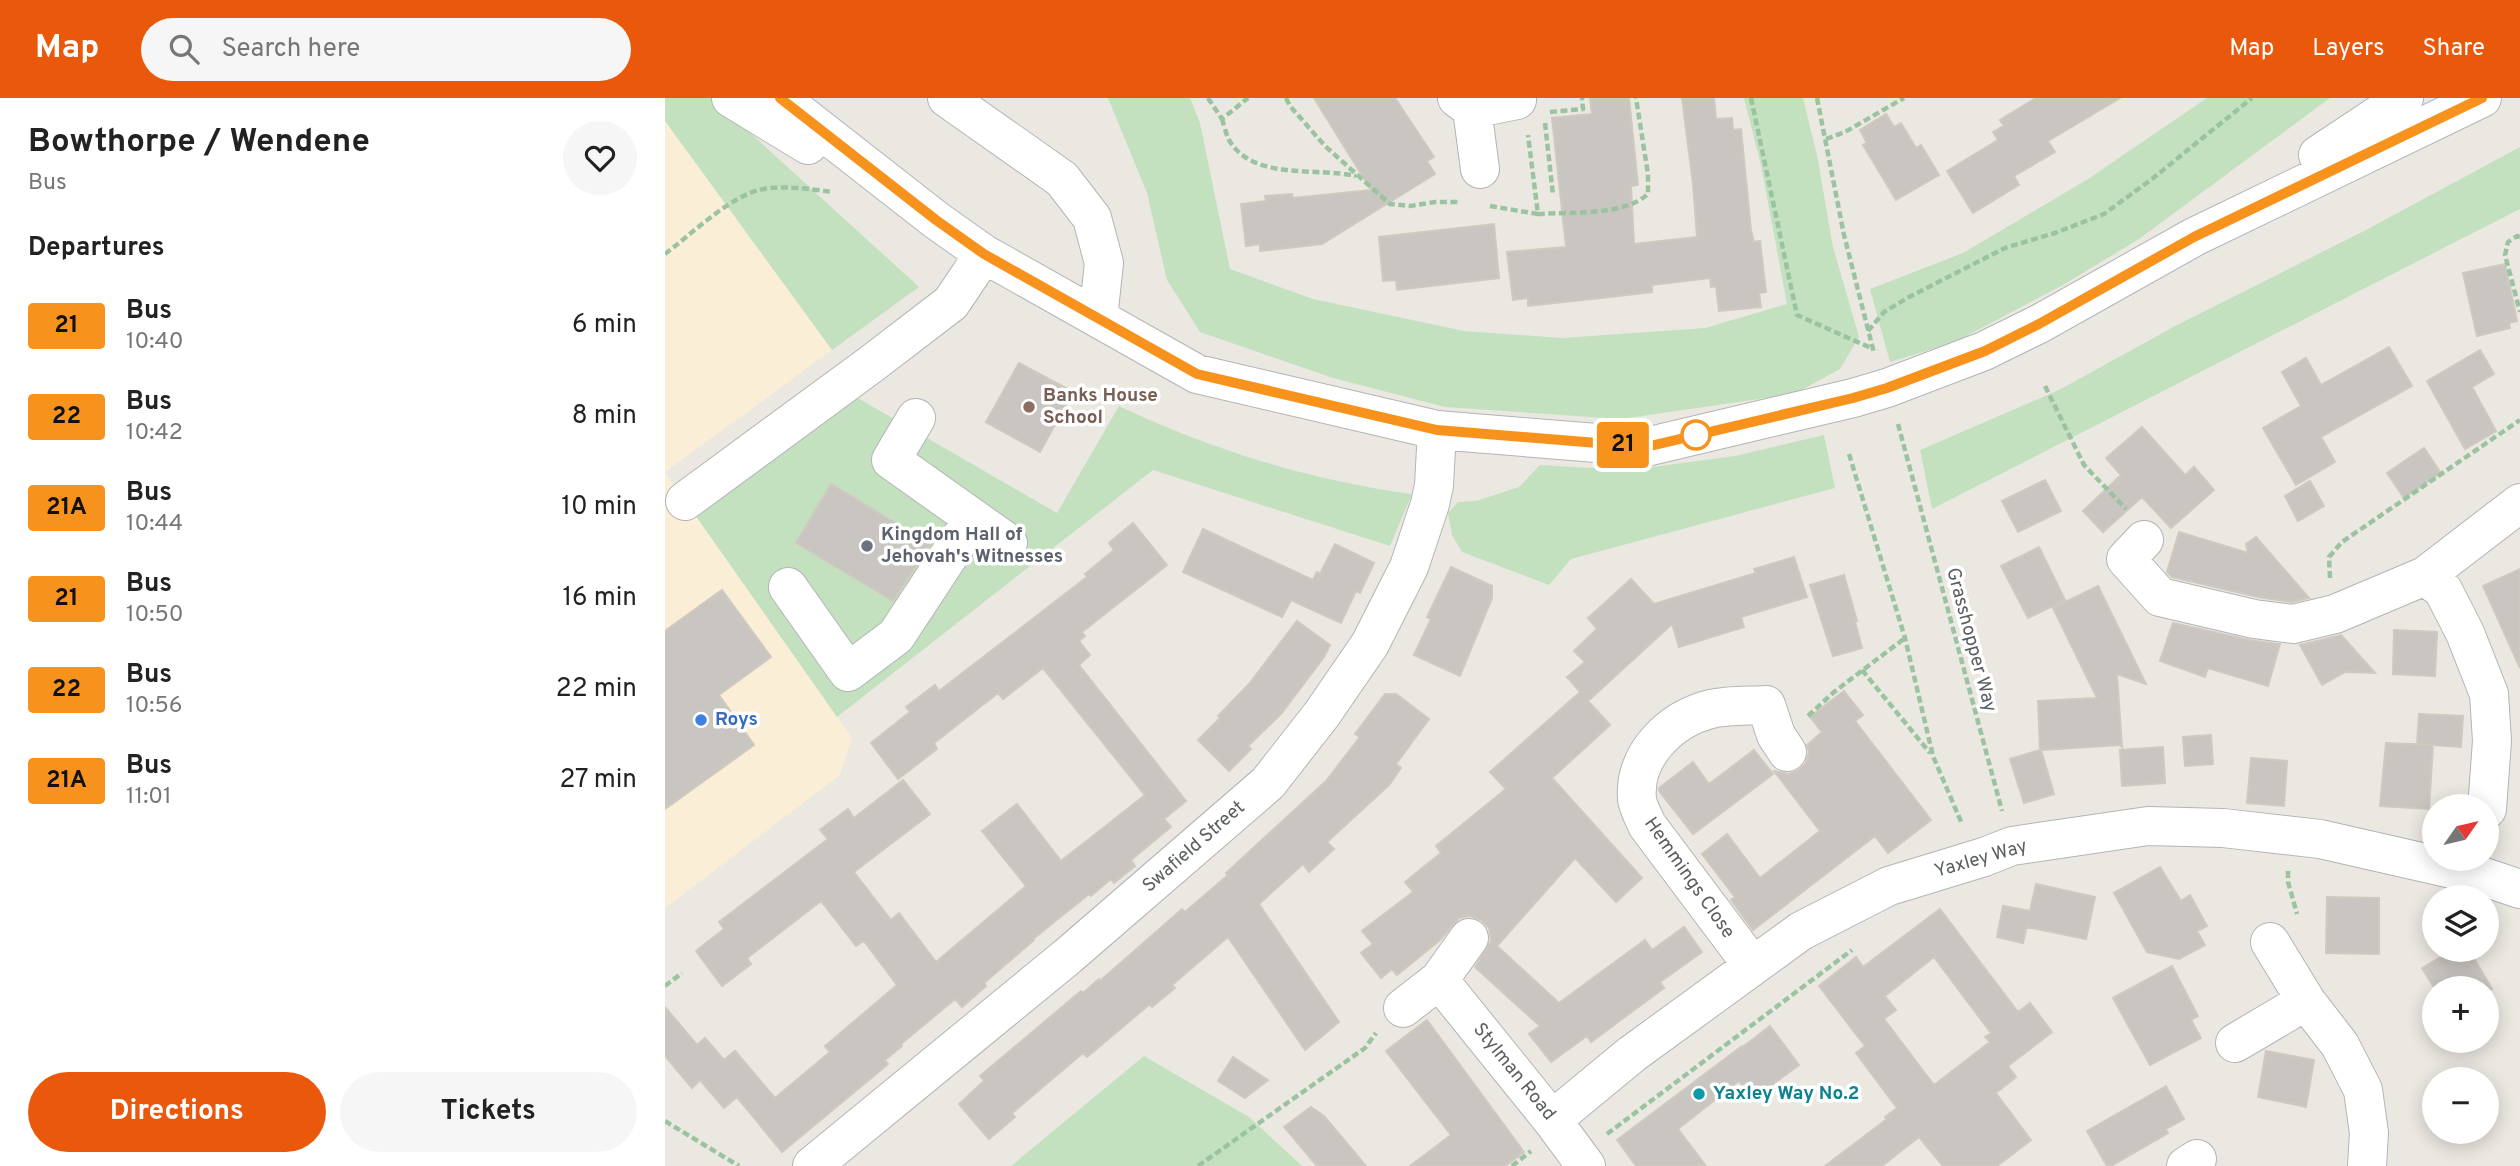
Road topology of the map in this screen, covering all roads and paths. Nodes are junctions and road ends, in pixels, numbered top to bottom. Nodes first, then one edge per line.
1 (731, 98) edge
2 (780, 98) edge
3 (947, 98) edge
4 (1208, 98) edge
5 (1248, 98) edge
6 (1286, 98) edge
7 (1582, 98) edge
8 (1636, 98) edge
9 (1751, 98) edge
10 (1817, 98) edge
11 (1904, 98) edge
12 (2252, 98) edge
13 (2404, 98) edge
14 (2482, 98) edge
15 (1517, 100) dead end
16 (1464, 104) edge
17 (1222, 119) junction
18 (1826, 139) junction
19 (1480, 169) joint
20 (1356, 176) junction
21 (833, 192) dead end
22 (1553, 195) dead end
23 (1538, 214) dead end
24 (936, 220) junction
25 (2194, 237) junction
26 (2520, 237) edge
27 (665, 254) edge
28 (984, 254) junction
29 (2520, 312) edge
30 (1098, 318) junction
31 (1868, 331) junction
32 (2045, 386) dead end
33 (916, 418) dead end
34 (2520, 420) edge
35 (1437, 430) junction
36 (1904, 441) dead end
37 (1849, 454) dead end
38 (685, 501) dead end
39 (2520, 503) edge
40 (974, 519) junction
41 (1008, 543) dead end
42 (2124, 558) joint
43 (2425, 576) junction
44 (788, 587) dead end
45 (2335, 614) junction
46 (1905, 638) junction
47 (1862, 670) junction
48 (1776, 717) joint
49 (1933, 756) junction
50 (2488, 794) edge
51 (2288, 835) junction
52 (1998, 852) junction
53 (2422, 857) edge
54 (2488, 872) edge
55 (2520, 889) edge
56 (1469, 938) dead end
57 (1853, 949) dead end
58 (2275, 951) joint
59 (1752, 965) junction
60 (682, 973) dead end
61 (1439, 980) junction
62 (665, 986) edge
63 (2306, 1001) junction
64 (1403, 1008) dead end
65 (2235, 1042) dead end
66 (1365, 1048) dead end
67 (1552, 1119) junction
68 (665, 1121) edge
69 (1582, 1161) edge
70 (739, 1166) edge
71 (812, 1166) edge
72 (1198, 1166) edge
73 (2367, 1166) edge

1 - 24 street
2 - 24 street
3 - 30 street
4 - 17 path
5 - 17 path
6 - 20 path
7 - 22 path
8 - 23 path
9 - 31 path
10 - 18 path
11 - 18 path
12 - 31 path
13 - 25 street
14 - 25 street
15 - 16 street
16 - 19 street
17 - 20 path
18 - 31 path
19 - 20 path
21 - 27 path
24 - 28 street
25 - 35 street
26 - 29 path
28 - 30 street
28 - 38 street
30 - 35 street
32 - 42 path
33 - 40 street
34 - 45 path
35 - 71 street, Swafield Street
36 - 52 path, Grasshopper Way
37 - 46 path
39 - 43 street
40 - 41 street
40 - 44 street
42 - 45 street
43 - 45 street
43 - 50 street
46 - 47 path
46 - 49 path
47 - 48 path
47 - 49 path
48 - 59 street, Hemmings Close
49 - 52 path
51 - 52 street, Yaxley Way
51 - 53 street, Yaxley Way
51 - 58 path
52 - 59 street, Yaxley Way
54 - 55 street, Yaxley Way
56 - 61 street
57 - 69 path
58 - 63 street
59 - 67 street, Yaxley Way
60 - 62 path
61 - 64 street
61 - 67 street, Stylman Road
63 - 65 street
63 - 73 street
66 - 72 path
67 - 69 street, Stylman Road
68 - 70 path

